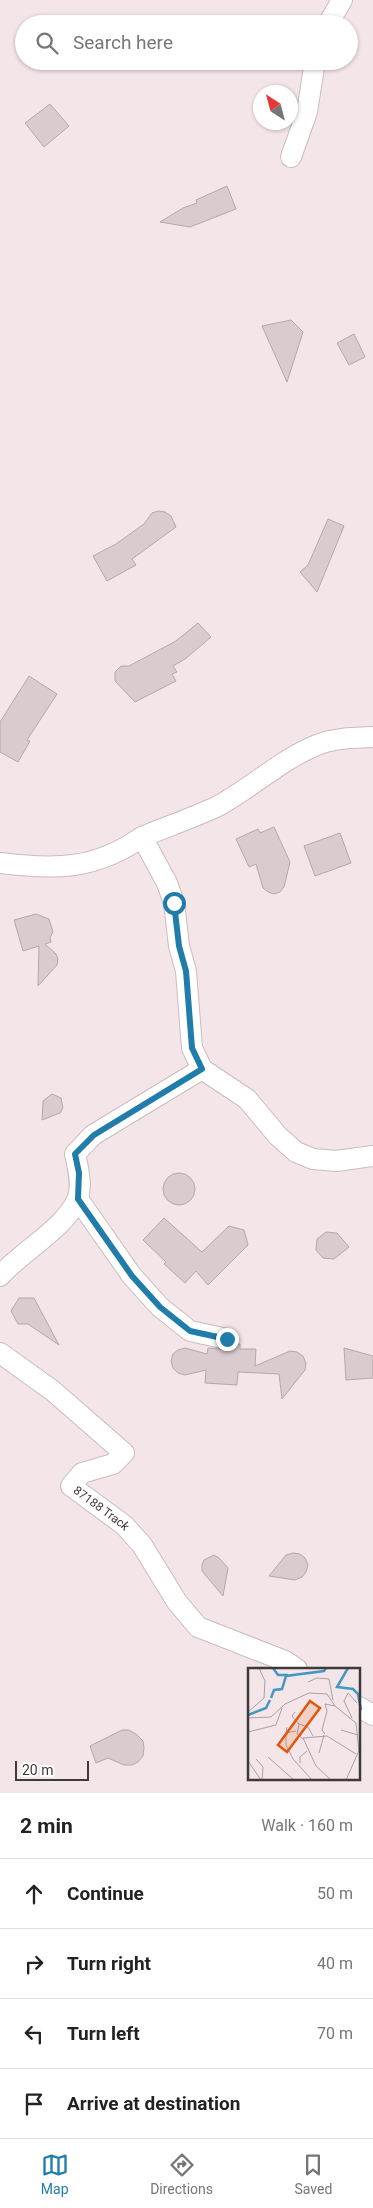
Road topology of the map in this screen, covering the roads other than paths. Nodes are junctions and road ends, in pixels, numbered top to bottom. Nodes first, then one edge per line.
1 (342, 0) edge
2 (333, 15) edge
3 (313, 70) edge
4 (292, 157) dead end
5 (373, 737) edge
6 (142, 837) junction
7 (0, 864) edge
8 (202, 1069) junction
9 (373, 1156) edge
10 (78, 1199) junction
11 (0, 1276) edge
12 (227, 1339) dead end
13 (0, 1353) edge
14 (296, 1668) edge
15 (360, 1708) edge
16 (373, 1715) edge

1 - 2 street
3 - 4 street
5 - 6 street
6 - 7 street
6 - 8 street
8 - 9 street
8 - 10 street
10 - 11 street
10 - 12 street
13 - 14 street, 87188 Track
15 - 16 street

